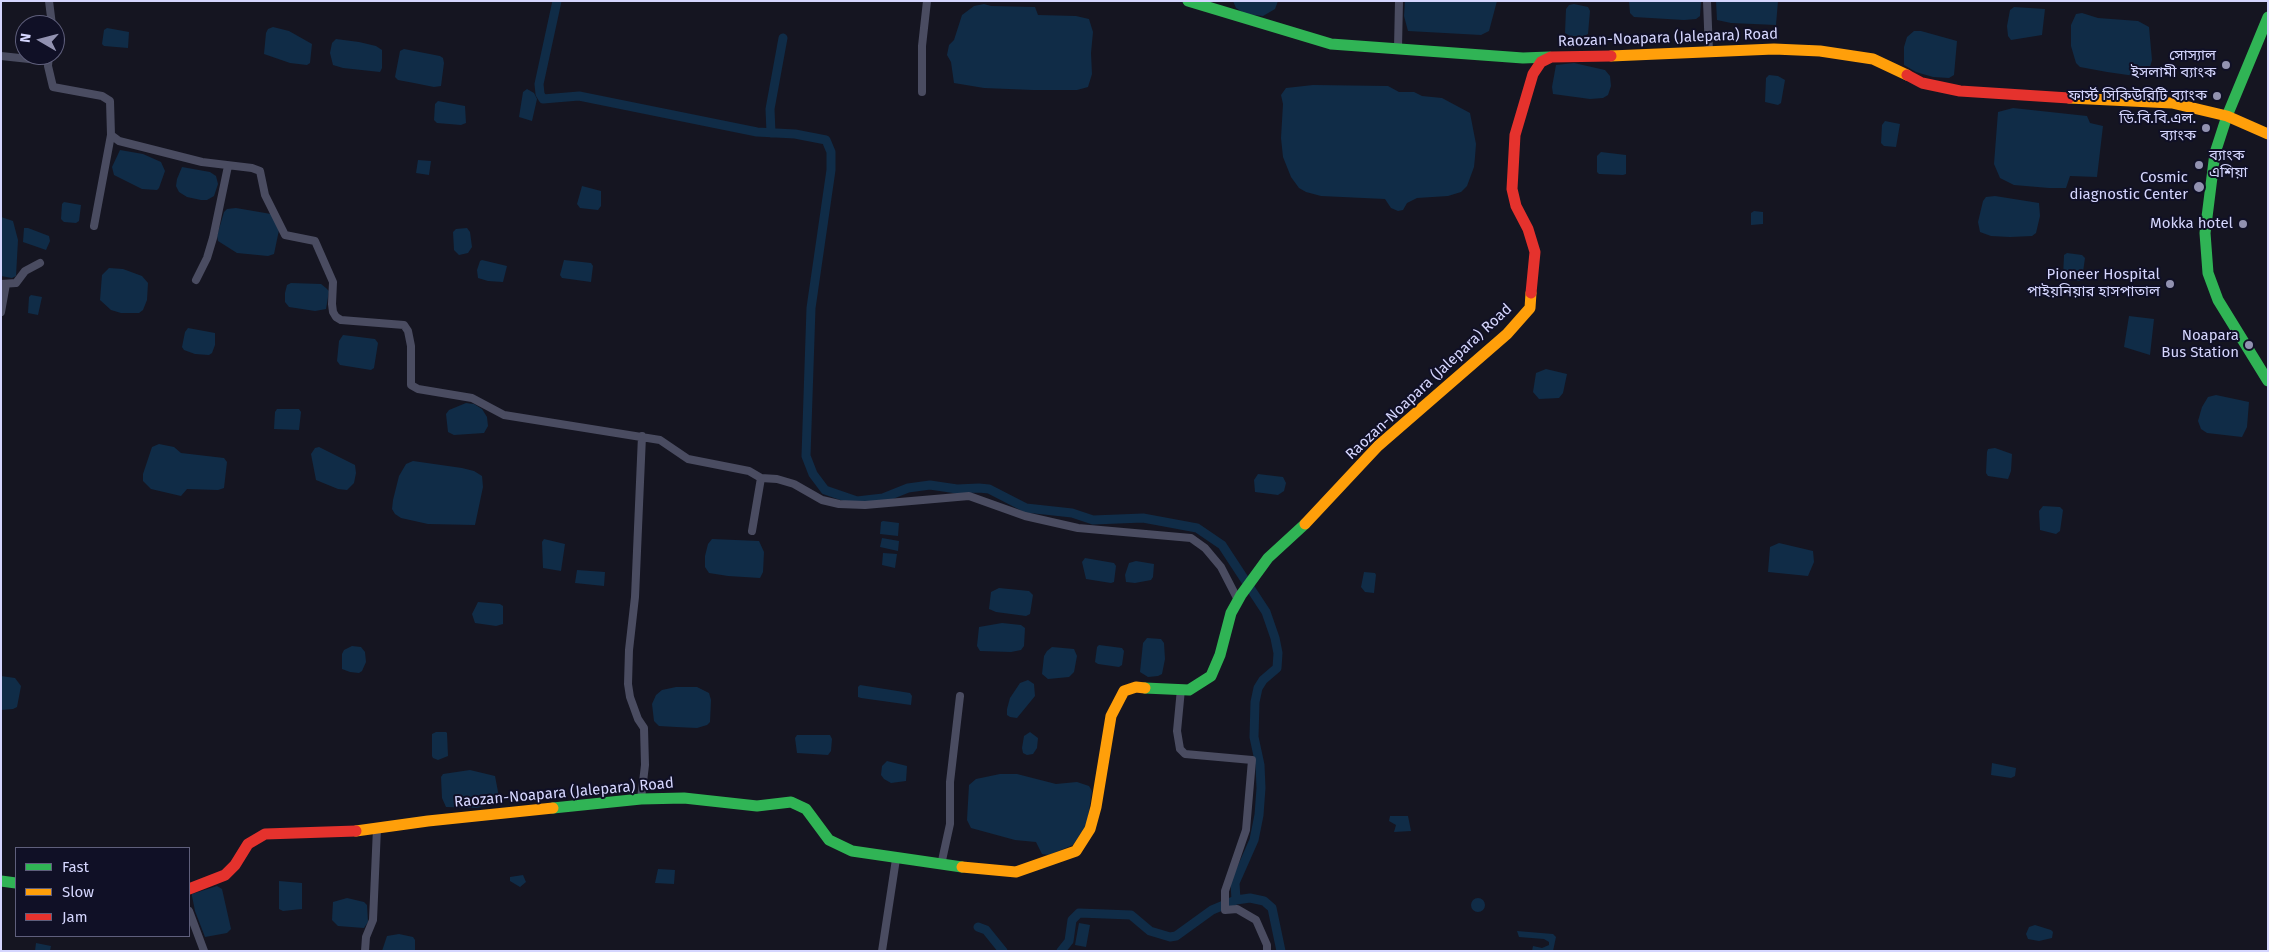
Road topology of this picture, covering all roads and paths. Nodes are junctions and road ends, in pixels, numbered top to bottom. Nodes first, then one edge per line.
1 (49, 1) edge
2 (927, 1) edge
3 (1188, 1) edge
4 (1399, 1) edge
5 (1707, 1) edge
6 (1218, 6) edge
7 (51, 15) edge
8 (2268, 17) edge
9 (1398, 48) junction
10 (1709, 52) junction
11 (1, 56) edge
12 (15, 57) edge
13 (1551, 57) junction
14 (49, 65) edge
15 (922, 92) dead end
16 (2227, 116) junction
17 (2268, 134) edge
18 (110, 135) junction
19 (228, 166) junction
20 (94, 226) dead end
21 (40, 263) dead end
22 (196, 280) dead end
23 (3, 284) edge
24 (1, 312) edge
25 (2268, 382) edge
26 (642, 436) junction
27 (761, 478) junction
28 (752, 531) dead end
29 (1239, 597) junction
30 (1181, 689) junction
31 (960, 696) dead end
32 (641, 799) junction
33 (377, 828) junction
34 (896, 859) junction
35 (940, 865) junction
36 (1, 881) edge
37 (15, 883) edge
38 (190, 889) edge
39 (190, 914) edge
40 (204, 951) edge
41 (365, 951) edge
42 (882, 951) edge
43 (1267, 951) edge

1 - 7 street
2 - 15 street
3 - 6 main road
4 - 9 street
5 - 10 street
6 - 9 main road
8 - 16 main road
9 - 13 main road
10 - 13 main road, Raozan-Noapara (Jalepara) Road
10 - 16 main road, Raozan-Noapara (Jalepara) Road
11 - 12 street
13 - 29 main road, Raozan-Noapara (Jalepara) Road
14 - 18 street
16 - 17 main road, Raozan-Noapara (Jalepara) Road
16 - 25 main road
18 - 19 street
18 - 20 street
19 - 22 street
19 - 26 street
21 - 23 street
23 - 24 street
26 - 27 street
26 - 32 street
27 - 28 street
27 - 29 street
29 - 30 main road, Raozan-Noapara (Jalepara) Road
30 - 35 main road, Raozan-Noapara (Jalepara) Road
30 - 43 street
31 - 35 street
32 - 33 main road, Raozan-Noapara (Jalepara) Road
32 - 34 main road, Raozan-Noapara (Jalepara) Road
33 - 38 main road, Raozan-Noapara (Jalepara) Road
33 - 41 street
34 - 35 main road, Raozan-Noapara (Jalepara) Road
34 - 42 street
36 - 37 main road
39 - 40 street

